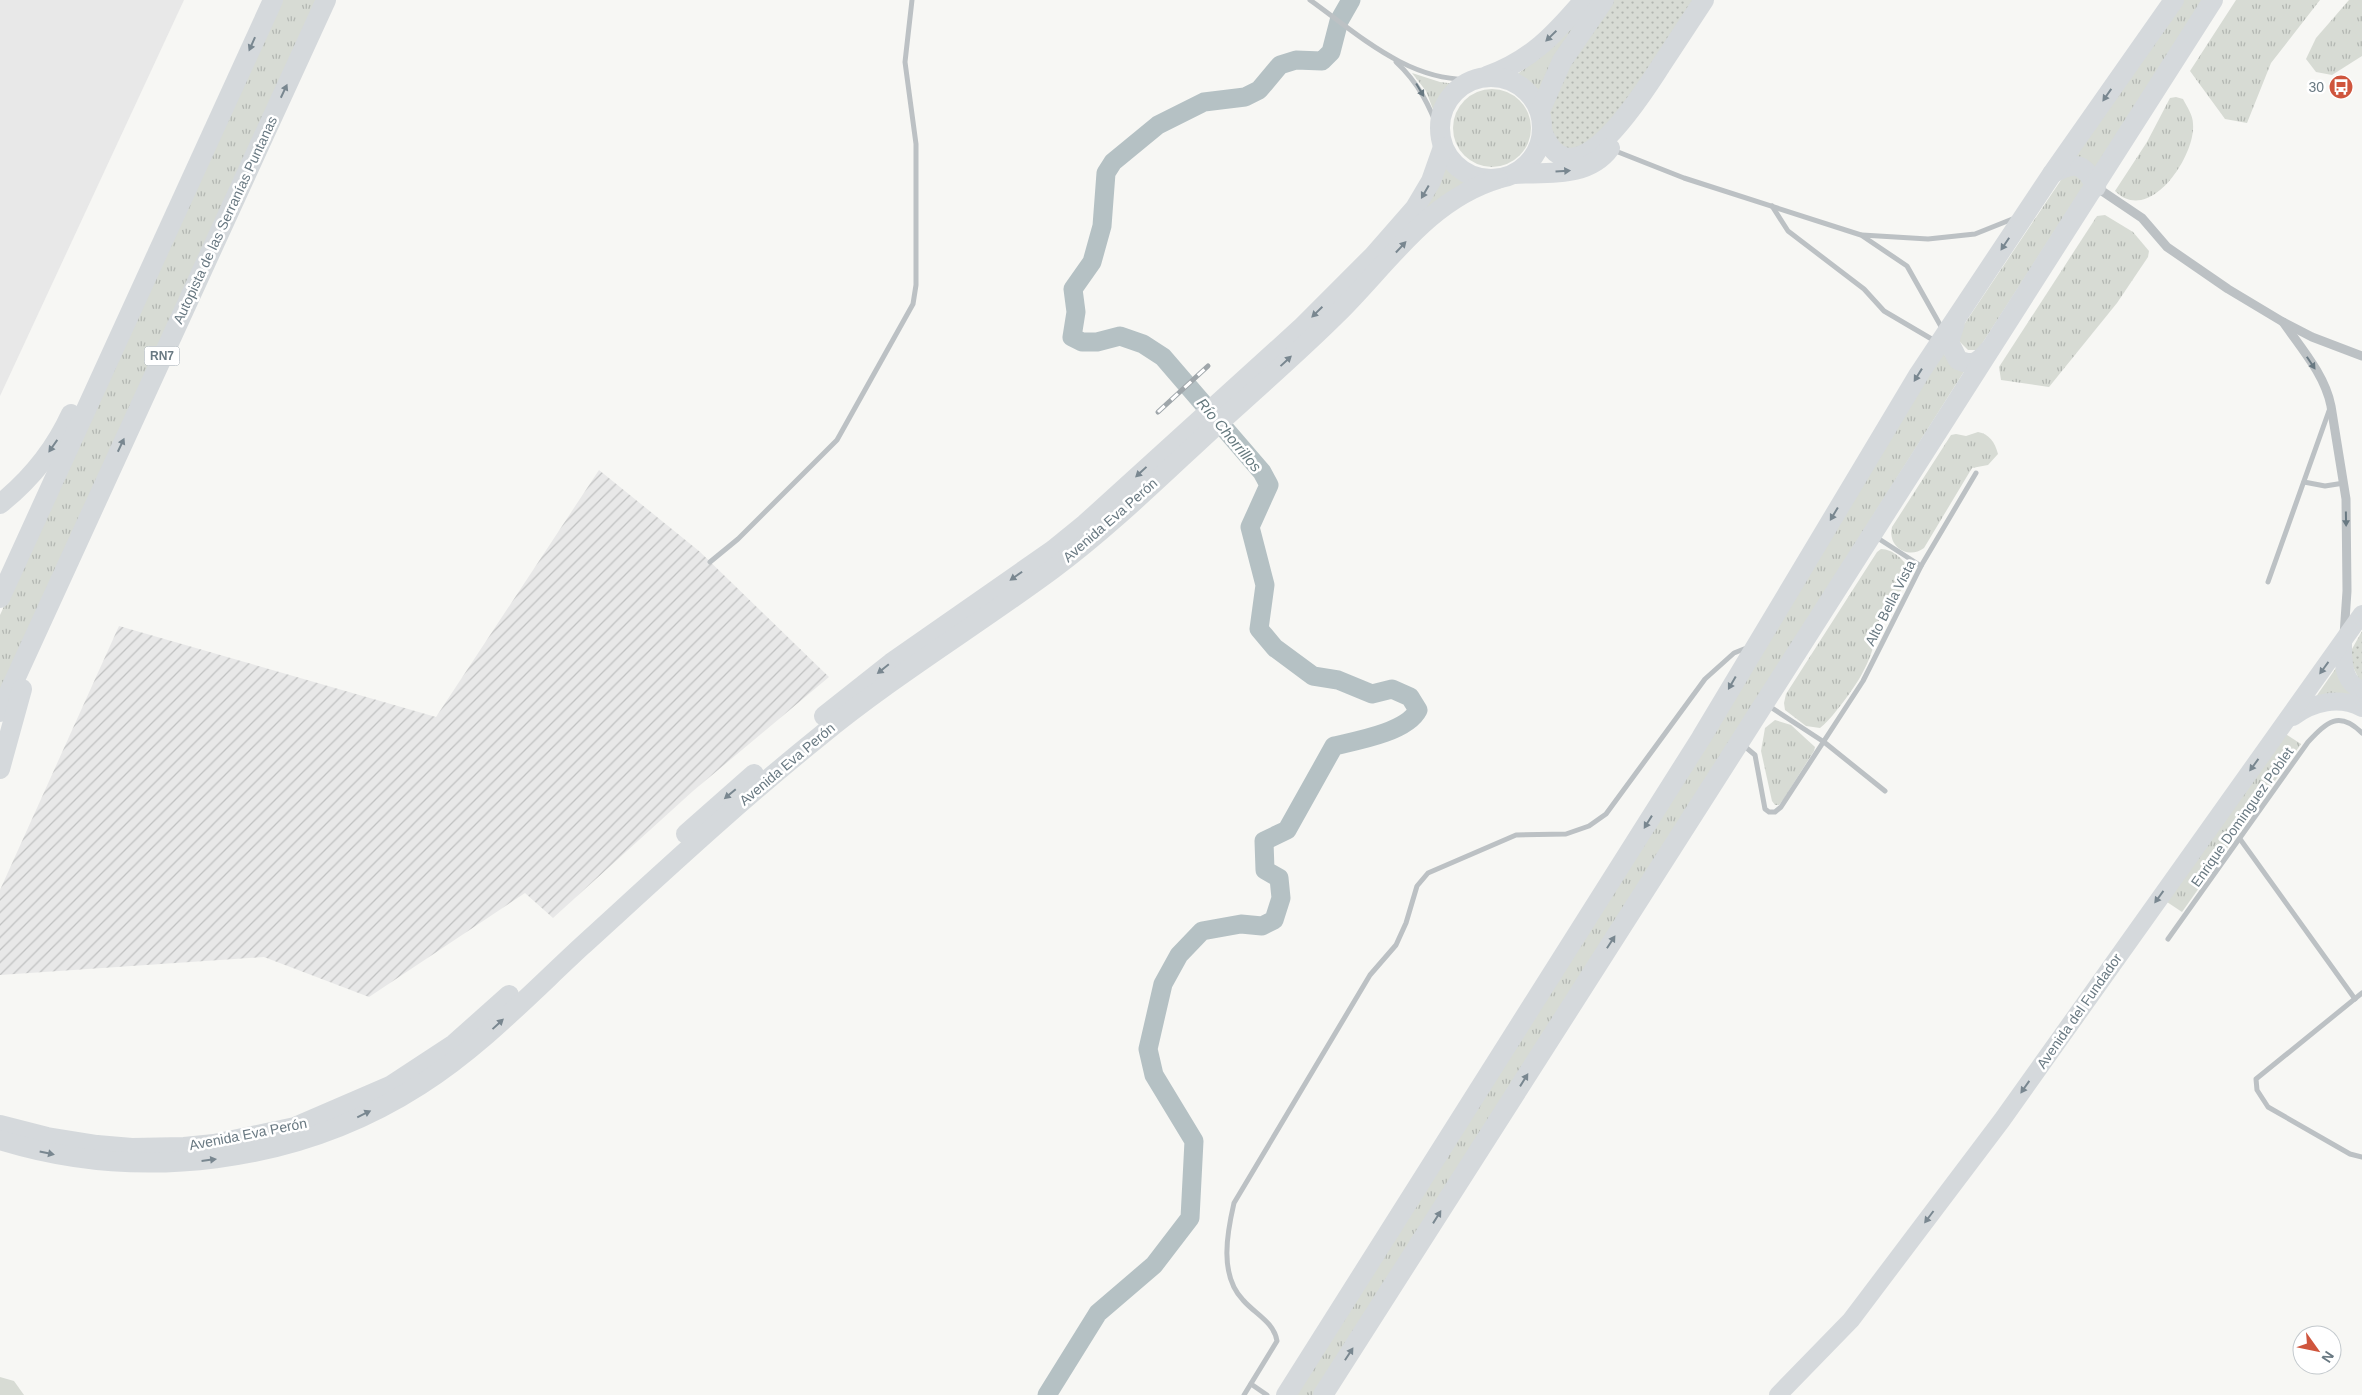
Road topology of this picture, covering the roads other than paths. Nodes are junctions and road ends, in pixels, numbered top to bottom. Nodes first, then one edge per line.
1 (272, 0) edge
2 (326, 0) edge
3 (912, 0) edge
4 (1310, 0) edge
5 (1584, 0) edge
6 (1604, 0) edge
7 (1704, 0) edge
8 (2169, 0) edge
9 (2174, 0) edge
10 (2213, 0) edge
11 (2218, 0) edge
12 (2186, 45) junction
13 (1388, 54) junction
14 (2135, 55) junction
15 (1479, 78) junction
16 (1631, 109) junction
17 (1540, 111) junction
18 (1543, 133) junction
19 (1442, 142) junction
20 (1610, 149) junction
21 (203, 154) junction
22 (2052, 174) junction
23 (1506, 177) junction
24 (2096, 187) junction
25 (1772, 206) junction
26 (2024, 214) junction
27 (1861, 235) junction
28 (1964, 305) junction
29 (2283, 322) junction
30 (1942, 338) junction
31 (1997, 341) junction
32 (2362, 356) edge
33 (1245, 388) junction
34 (2331, 406) junction
35 (1182, 445) junction
36 (61, 466) junction
37 (109, 471) junction
38 (1976, 473) dead end
39 (2304, 482) junction
40 (2344, 483) junction
41 (0, 504) edge
42 (1873, 535) junction
43 (710, 562) dead end
44 (1921, 566) junction
45 (0, 576) edge
46 (2268, 582) dead end
47 (0, 598) edge
48 (2362, 614) edge
49 (2343, 642) junction
50 (1756, 644) junction
51 (2362, 690) edge
52 (1764, 703) junction
53 (2362, 708) edge
54 (0, 712) edge
55 (2283, 725) junction
56 (2362, 733) edge
57 (1738, 742) junction
58 (1824, 742) junction
59 (0, 769) edge
60 (1885, 790) dead end
61 (2240, 839) junction
62 (2168, 939) dead end
63 (2362, 994) edge
64 (2355, 999) junction
65 (0, 1125) edge
66 (0, 1140) edge
67 (2362, 1157) edge
68 (1251, 1384) junction
69 (1244, 1395) edge
70 (1267, 1395) edge
71 (1286, 1395) edge
72 (1323, 1395) edge
73 (1778, 1395) edge

1 -> 21 main road
37 -> 2 main road, Autopista de las Serranías Puntanas / RN7
3 - 43 street
4 - 13 street
5 -> 15 main road
6 - 17 main road
7 - 16 main road
8 - 14 main road
9 - 14 main road
10 - 12 main road
11 - 12 main road
12 - 24 main road
13 - 15 street
13 -> 19 street
14 -> 22 main road
15 - 17 main road
15 - 19 main road
16 - 18 main road
16 - 20 main road
17 - 18 main road
18 - 23 main road
19 - 23 main road
19 -> 33 main road, Avenida Eva Perón
23 -> 20 main road
20 - 25 street
21 - 36 main road
21 -> 41 main road
22 - 24 main road
22 - 26 main road
33 -> 23 main road, Avenida Eva Perón
24 - 29 street
24 - 31 main road
25 - 27 street
25 - 30 street
26 - 27 street
26 -> 28 main road
27 - 30 street
28 - 30 main road
28 - 31 main road
29 - 32 street
29 -> 34 street
30 -> 50 main road
31 - 42 main road
33 - 35 main road, Avenida Eva Perón
34 - 39 street
34 - 40 street
35 -> 65 main road, Avenida Eva Perón
66 -> 35 main road, Avenida Eva Perón
36 - 45 main road
36 - 47 main road
37 - 54 main road, Autopista de las Serranías Puntanas / RN7
37 - 59 main road
38 - 44 street, Alto Bella Vista
39 - 40 street
39 - 46 street
40 -> 49 street
42 - 44 street
42 - 52 main road
44 - 58 street, Alto Bella Vista
48 - 49 main road, Avenida del Fundador
49 - 51 main road
49 -> 55 main road, Avenida del Fundador
50 - 68 street
50 -> 71 main road
52 - 57 main road
52 - 58 street
53 - 55 main road
55 -> 73 main road, Avenida del Fundador
56 - 61 street, Enrique Dominguez Poblet
57 - 58 street, Alto Bella Vista
72 -> 57 main road
58 - 60 street
61 - 62 street, Enrique Dominguez Poblet
61 - 64 street
63 - 64 street
64 - 67 street
68 - 69 street
68 - 70 street

